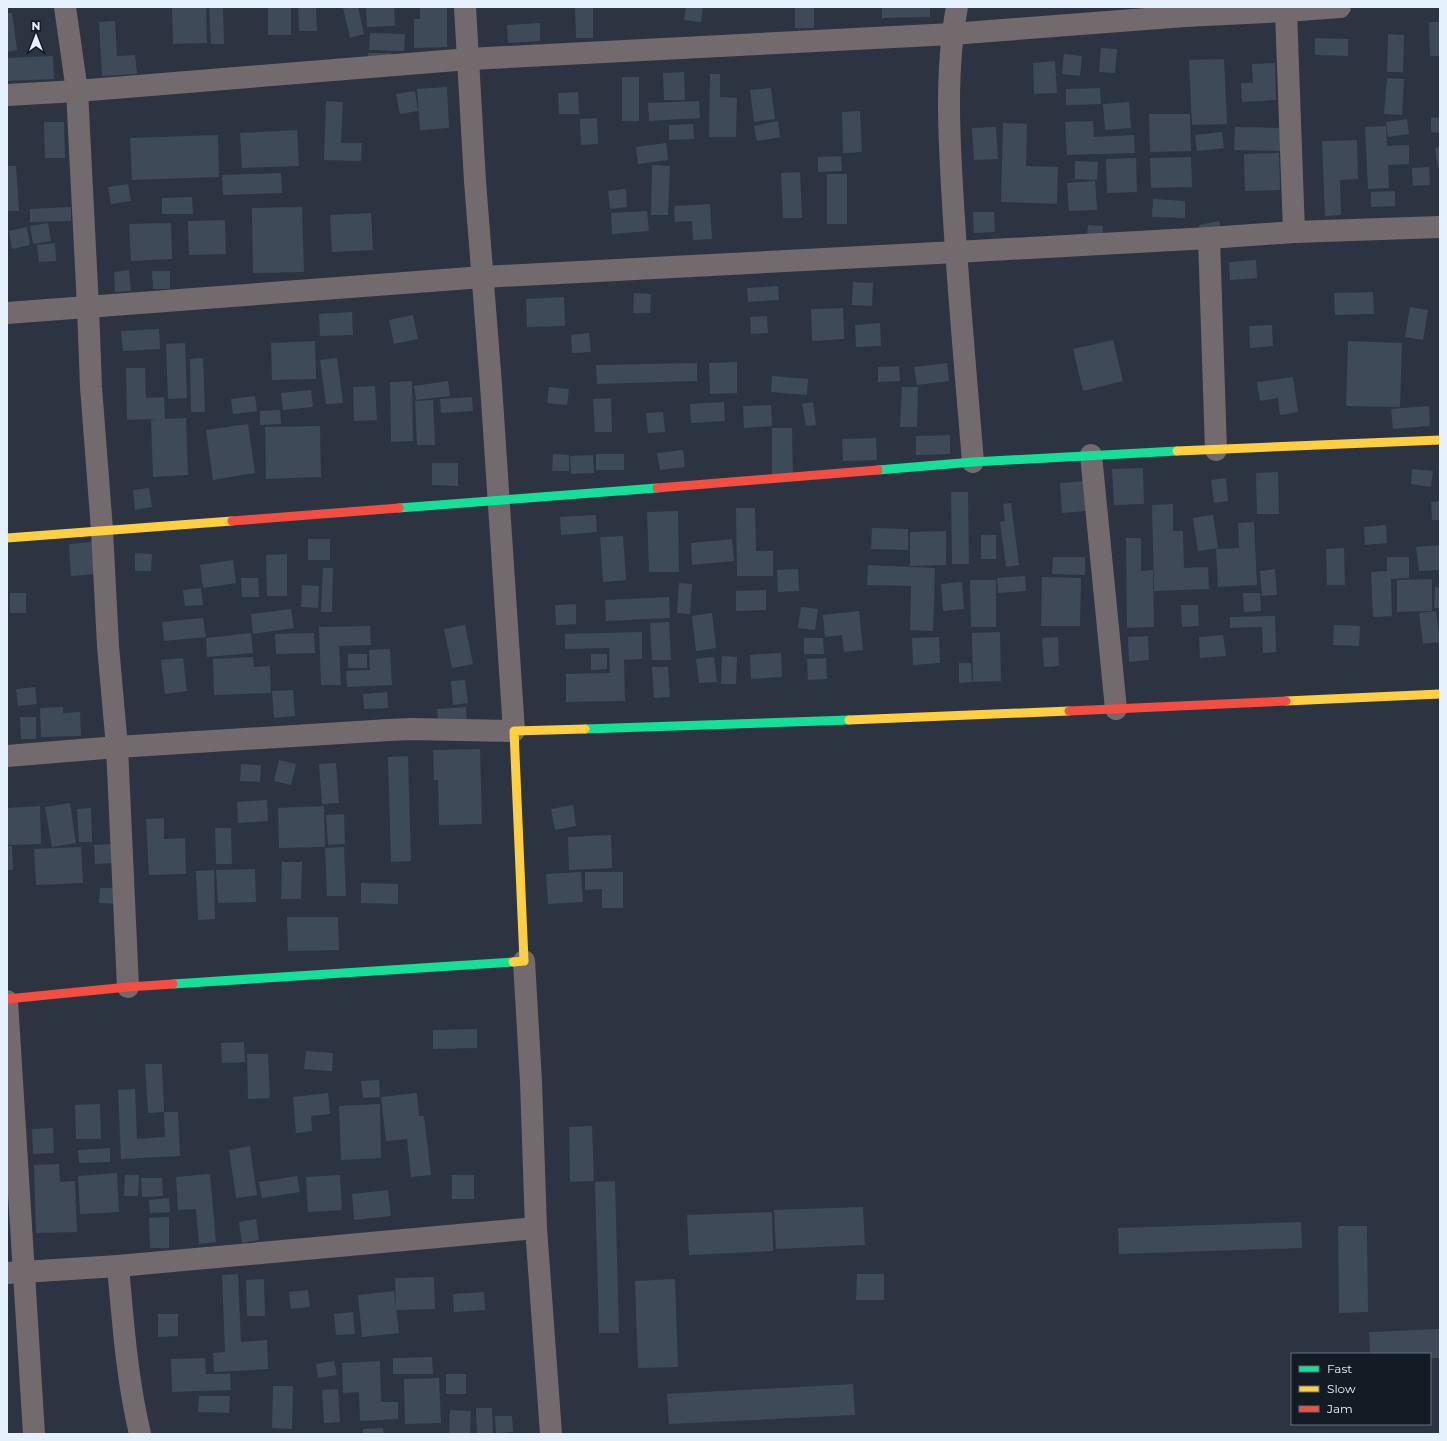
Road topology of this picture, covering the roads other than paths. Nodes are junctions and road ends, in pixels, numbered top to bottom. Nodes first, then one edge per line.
1 (65, 7) edge
2 (465, 7) edge
3 (957, 7) edge
4 (1340, 7) edge
5 (1185, 11) edge
6 (1286, 11) junction
7 (952, 34) junction
8 (469, 60) junction
9 (77, 91) junction
10 (7, 95) edge
11 (1440, 227) edge
12 (1294, 232) junction
13 (1209, 238) junction
14 (956, 252) junction
15 (483, 277) junction
16 (88, 307) junction
17 (7, 313) edge
18 (1440, 440) edge
19 (1216, 450) junction
20 (1091, 455) junction
21 (973, 462) junction
22 (498, 502) junction
23 (102, 530) junction
24 (7, 538) edge
25 (1440, 694) edge
26 (1116, 710) junction
27 (514, 731) junction
28 (117, 747) junction
29 (7, 756) edge
30 (524, 961) junction
31 (128, 988) junction
32 (7, 1000) edge
33 (536, 1228) junction
34 (118, 1266) junction
35 (15, 1273) edge
36 (34, 1434) edge
37 (140, 1434) edge
38 (551, 1434) edge

1 - 9 street
2 - 8 street
3 - 7 street
4 - 6 street
5 - 6 street
5 - 7 street
6 - 12 street
7 - 8 street
7 - 14 street
8 - 9 street
8 - 15 street
9 - 10 street
9 - 16 street
11 - 12 street
12 - 13 street
13 - 14 street
13 - 19 street
14 - 15 street
14 - 21 street
15 - 16 street
15 - 22 street
16 - 17 street
16 - 23 street
18 - 19 main road
19 - 20 main road
20 - 21 main road
20 - 26 street
21 - 22 main road
22 - 23 main road
22 - 27 street
23 - 24 main road
23 - 28 street
25 - 26 main road
26 - 27 main road
27 - 28 street
27 - 30 main road
28 - 29 street
28 - 31 street
30 - 31 main road
30 - 33 street
31 - 32 main road
32 - 35 street
33 - 34 street
33 - 38 street
34 - 35 street
34 - 37 street
35 - 36 street

